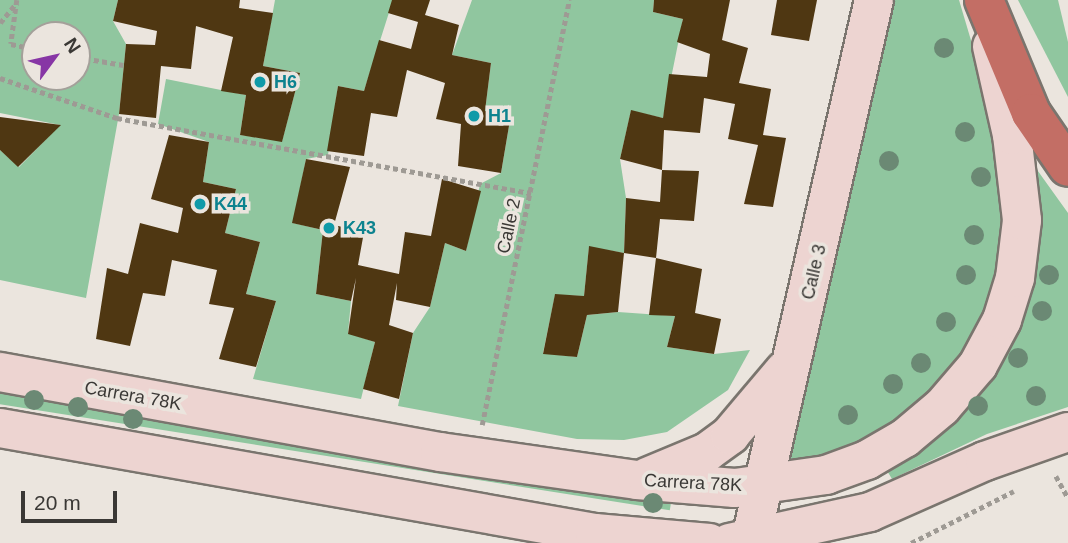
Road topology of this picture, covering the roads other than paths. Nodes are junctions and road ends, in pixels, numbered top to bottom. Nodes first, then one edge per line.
1 (874, 0) edge
2 (982, 0) edge
3 (1068, 167) edge
4 (794, 354) junction
5 (0, 372) edge
6 (0, 428) edge
7 (1068, 432) edge
8 (637, 480) junction
9 (765, 485) junction
10 (870, 512) junction
11 (743, 542) edge
12 (710, 543) edge
13 (831, 543) edge

1 - 4 main road, Calle 3
2 - 3 highway
2 - 9 main road, Carrera 78K
4 - 8 main road
4 - 9 main road, Calle 3
5 - 8 main road, Carrera 78K
6 - 12 main road
7 - 10 main road
8 - 9 main road, Carrera 78K
9 - 11 main road, Calle 3
10 - 11 main road
10 - 13 main road

